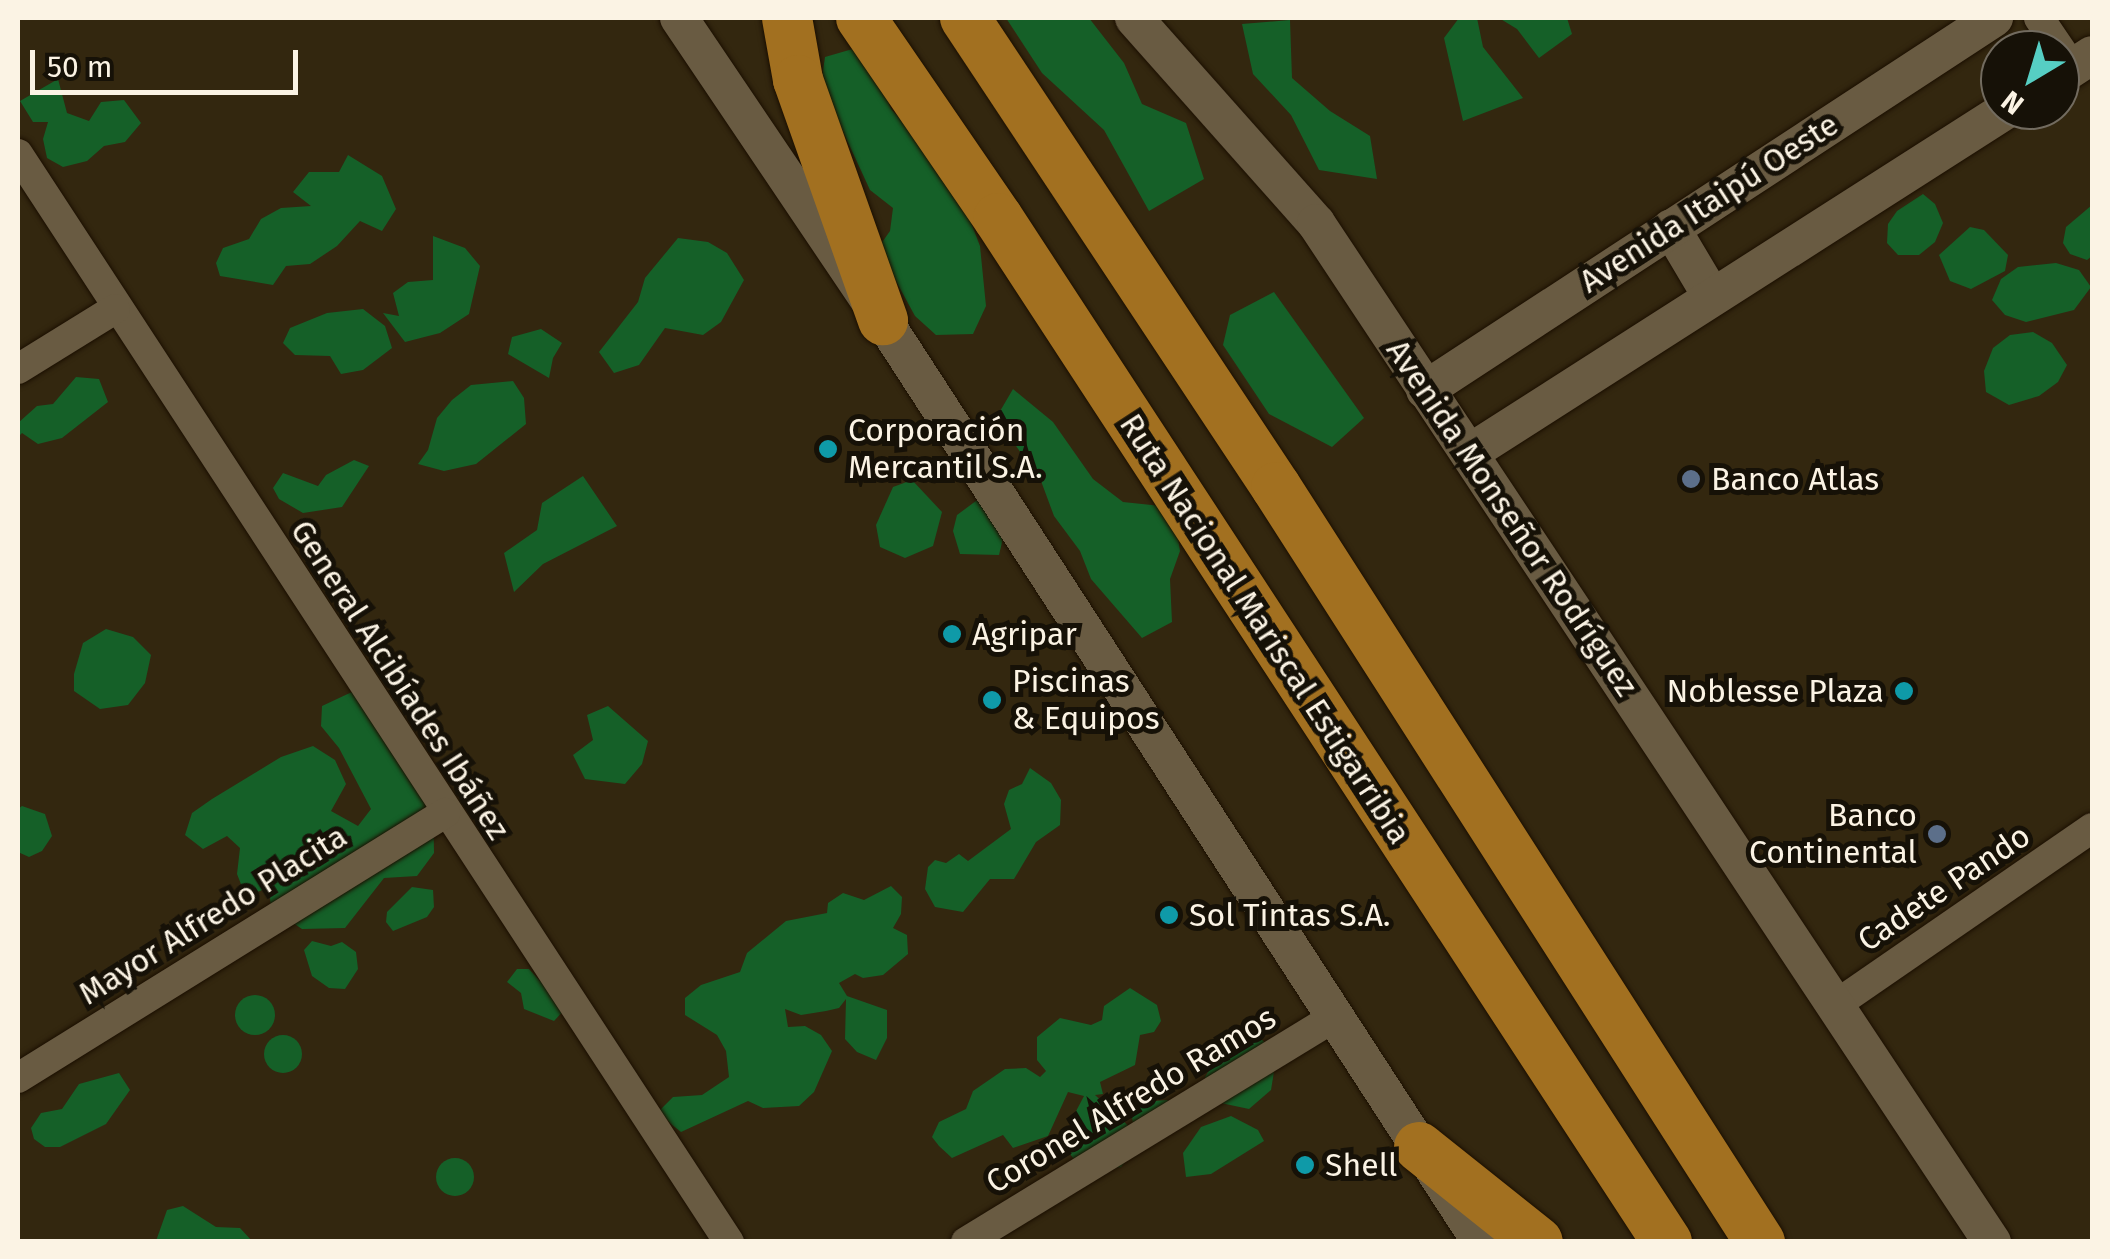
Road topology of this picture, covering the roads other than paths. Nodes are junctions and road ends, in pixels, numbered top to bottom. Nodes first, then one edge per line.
1 (679, 18) edge
2 (787, 18) edge
3 (861, 18) edge
4 (964, 18) edge
5 (1134, 18) edge
6 (1994, 18) edge
7 (1980, 127) edge
8 (18, 154) edge
9 (1671, 228) junction
10 (1712, 297) junction
11 (115, 309) junction
12 (882, 320) junction
13 (18, 369) edge
14 (1424, 390) junction
15 (1471, 452) junction
16 (445, 813) junction
17 (2092, 828) edge
18 (1834, 1006) junction
19 (1333, 1018) junction
20 (18, 1078) edge
21 (1419, 1148) junction
22 (729, 1242) edge
23 (966, 1242) edge
24 (1481, 1242) edge
25 (1538, 1242) edge
26 (1666, 1242) edge
27 (1760, 1242) edge
28 (1992, 1242) edge

1 - 12 street
2 - 12 highway
3 - 26 highway, Ruta Nacional Mariscal Estigarribia
4 - 27 highway
5 - 14 street, Avenida Monseñor Rodríguez
6 - 9 street, Avenida Itaipú Oeste
7 - 10 street
8 - 11 street, General Alcibíades Ibáñez
9 - 10 street
9 - 14 street, Avenida Itaipú Oeste
10 - 15 street
11 - 13 street
11 - 16 street, General Alcibíades Ibáñez
12 - 19 street
14 - 15 street, Avenida Monseñor Rodríguez
15 - 18 street, Avenida Monseñor Rodríguez
16 - 20 street, Mayor Alfredo Placita
16 - 22 street, General Alcibíades Ibáñez
17 - 18 street, Cadete Pando
18 - 28 street, Avenida Monseñor Rodríguez
19 - 21 street
19 - 23 street, Coronel Alfredo Ramos
21 - 24 street
21 - 25 highway

